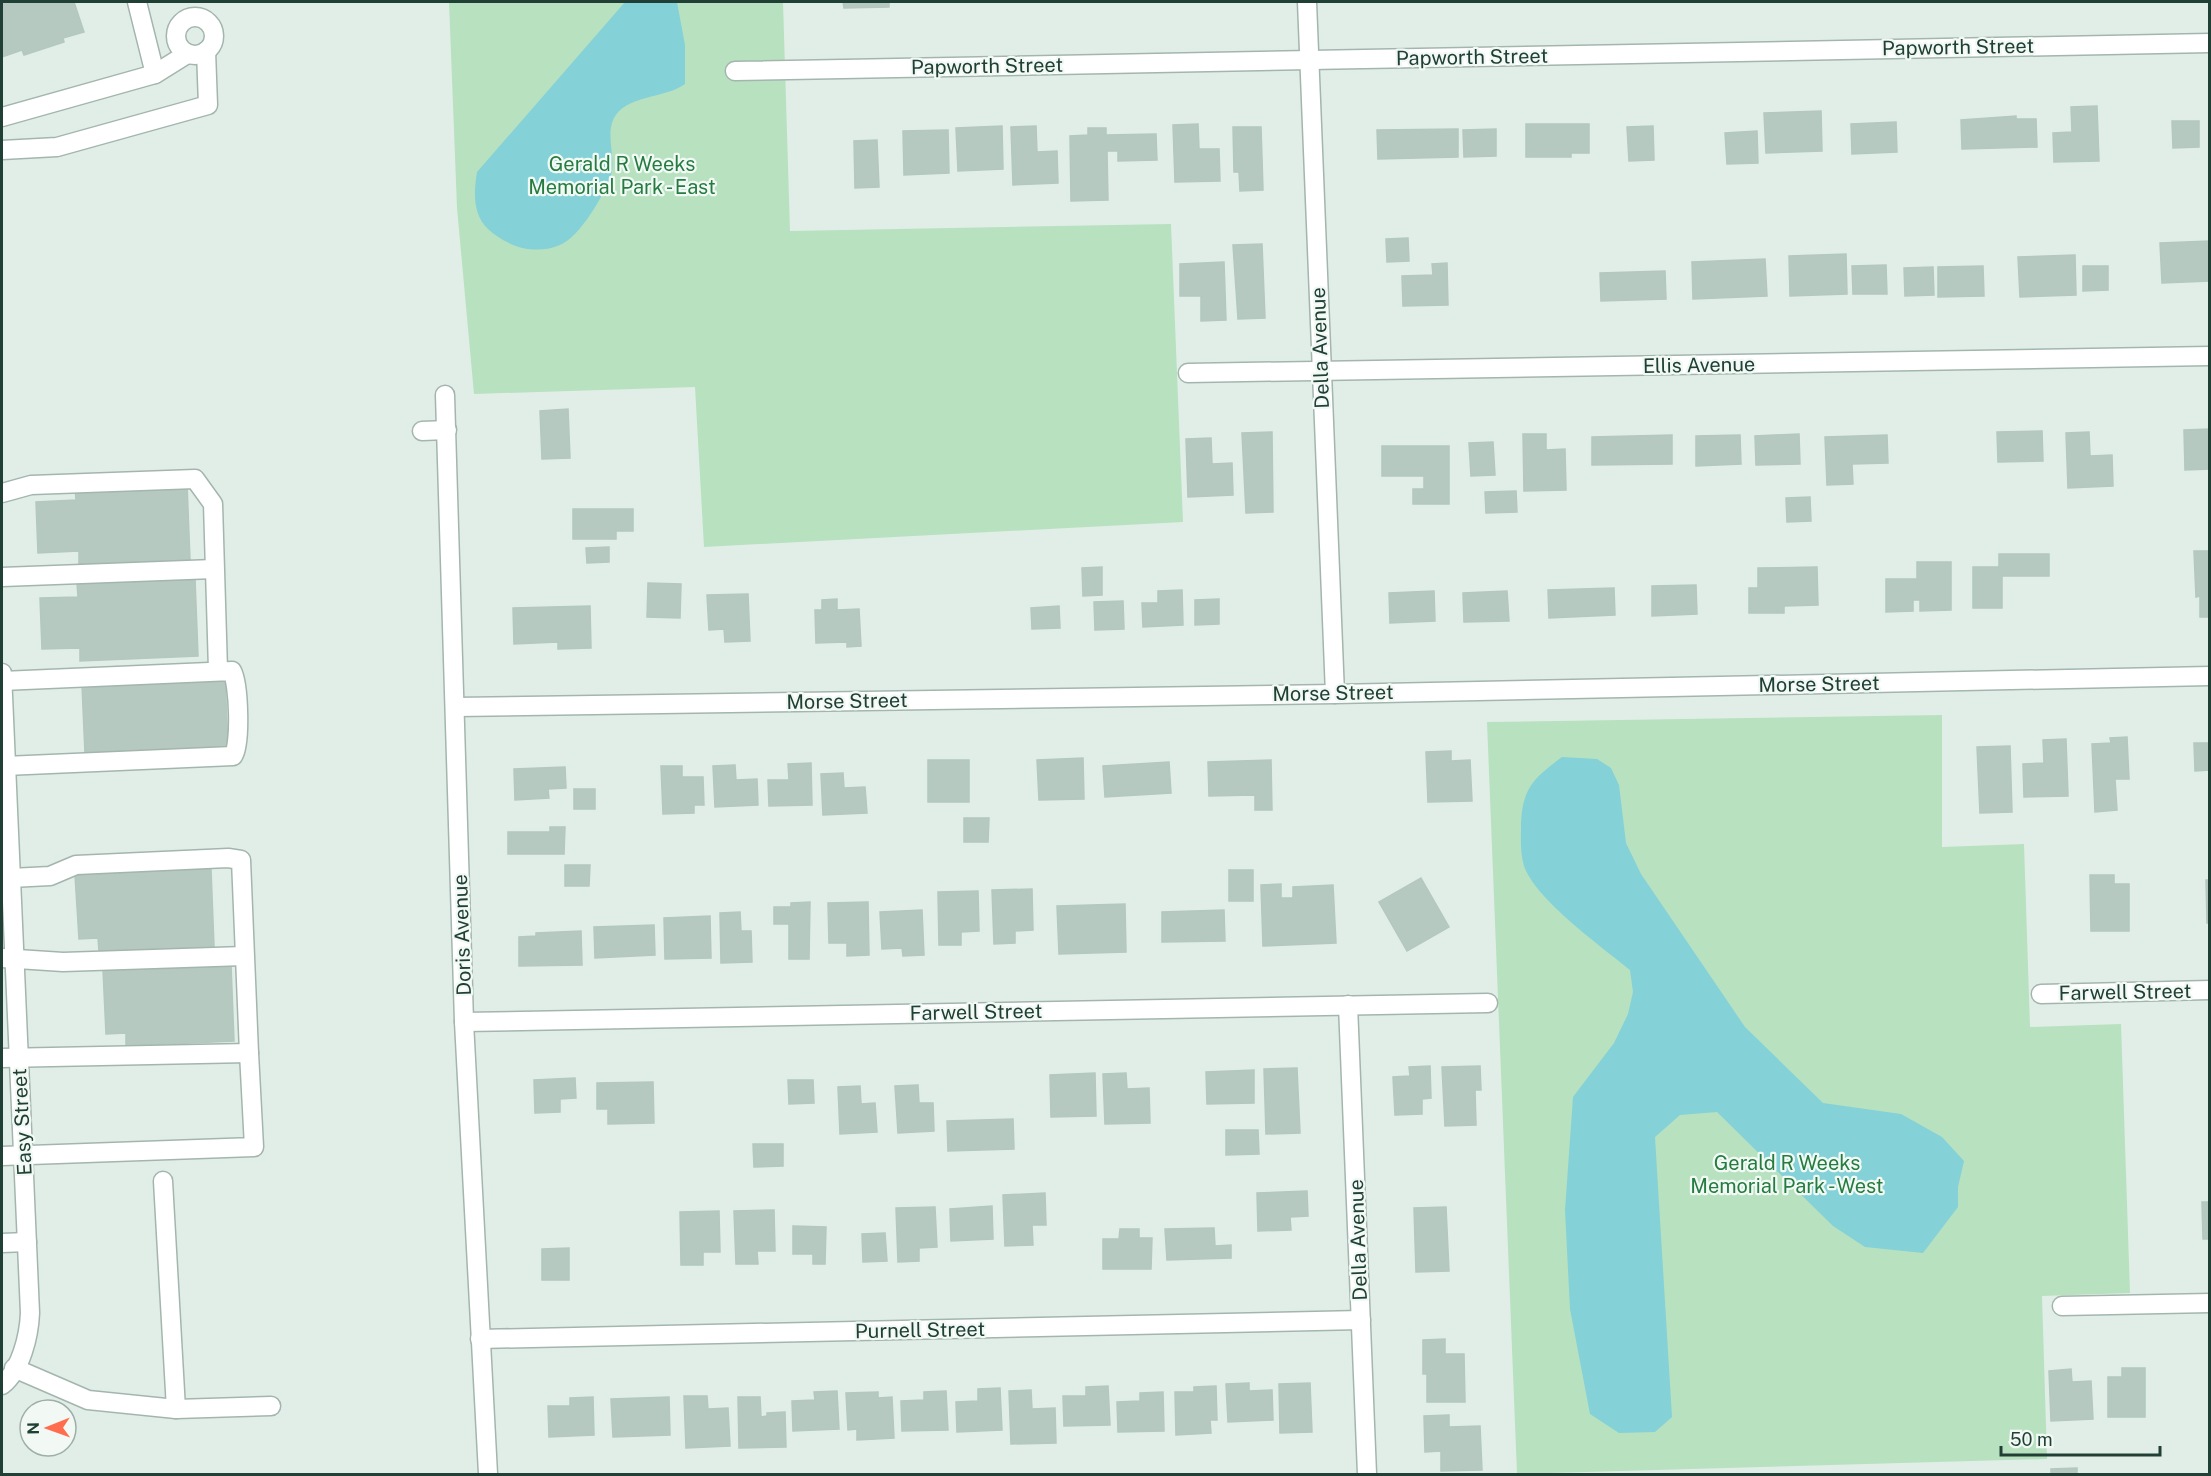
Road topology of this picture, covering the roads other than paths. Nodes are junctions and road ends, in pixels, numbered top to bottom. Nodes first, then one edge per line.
1 (137, 2) edge
2 (1307, 2) edge
3 (200, 10) edge
4 (2210, 42) edge
5 (206, 51) junction
6 (187, 54) junction
7 (1309, 60) junction
8 (735, 71) dead end
9 (155, 74) junction
10 (2, 117) edge
11 (2, 150) edge
12 (2210, 356) edge
13 (1320, 371) junction
14 (1188, 373) dead end
15 (445, 395) dead end
16 (447, 430) junction
17 (422, 431) dead end
18 (2, 493) edge
19 (214, 569) junction
20 (2, 577) edge
21 (218, 670) junction
22 (2, 673) edge
23 (2210, 676) edge
24 (2, 681) edge
25 (1335, 694) junction
26 (456, 707) junction
27 (4, 760) edge
28 (11, 878) junction
29 (244, 956) junction
30 (8, 958) edge
31 (2210, 990) edge
32 (2041, 994) dead end
33 (1488, 1003) dead end
34 (1348, 1005) junction
35 (464, 1022) junction
36 (249, 1053) junction
37 (10, 1057) edge
38 (2, 1156) edge
39 (23, 1156) junction
40 (163, 1181) dead end
41 (27, 1242) junction
42 (2, 1243) edge
43 (2210, 1303) edge
44 (2062, 1305) dead end
45 (1361, 1320) junction
46 (480, 1340) junction
47 (14, 1368) junction
48 (2, 1384) edge
49 (271, 1406) dead end
50 (176, 1409) junction
51 (488, 1474) edge
52 (1367, 1474) edge

1 - 9 street
2 - 7 street, Della Avenue
3 - 5 street
3 - 6 street
4 - 7 street, Papworth Street
5 - 6 street
5 - 11 street
6 - 9 street
7 - 8 street, Papworth Street
7 - 13 street, Della Avenue
9 - 10 street
12 - 13 street, Ellis Avenue
13 - 14 street, Ellis Avenue
13 - 25 street, Della Avenue
15 - 16 street, Doris Avenue
16 - 17 street
16 - 26 street, Doris Avenue
18 - 19 street
19 - 20 street
19 - 21 street
21 - 24 street
21 - 27 street
22 - 24 street, Easy Street
23 - 25 street, Morse Street
24 - 27 street, Easy Street
25 - 26 street, Morse Street
26 - 35 street, Doris Avenue
27 - 28 street, Easy Street
28 - 29 street
28 - 30 street, Easy Street
29 - 30 street
29 - 36 street
30 - 37 street, Easy Street
31 - 32 street, Farwell Street
33 - 34 street, Farwell Street
34 - 35 street, Farwell Street
34 - 45 street, Della Avenue
35 - 46 street, Doris Avenue
36 - 37 street
36 - 39 street
37 - 39 street, Easy Street
38 - 39 street
39 - 41 street, Easy Street
40 - 50 street
41 - 42 street
41 - 47 street, Easy Street
43 - 44 street
45 - 46 street, Purnell Street
45 - 52 street, Della Avenue
46 - 51 street, Doris Avenue
47 - 48 street, Easy Street
47 - 50 street
49 - 50 street

